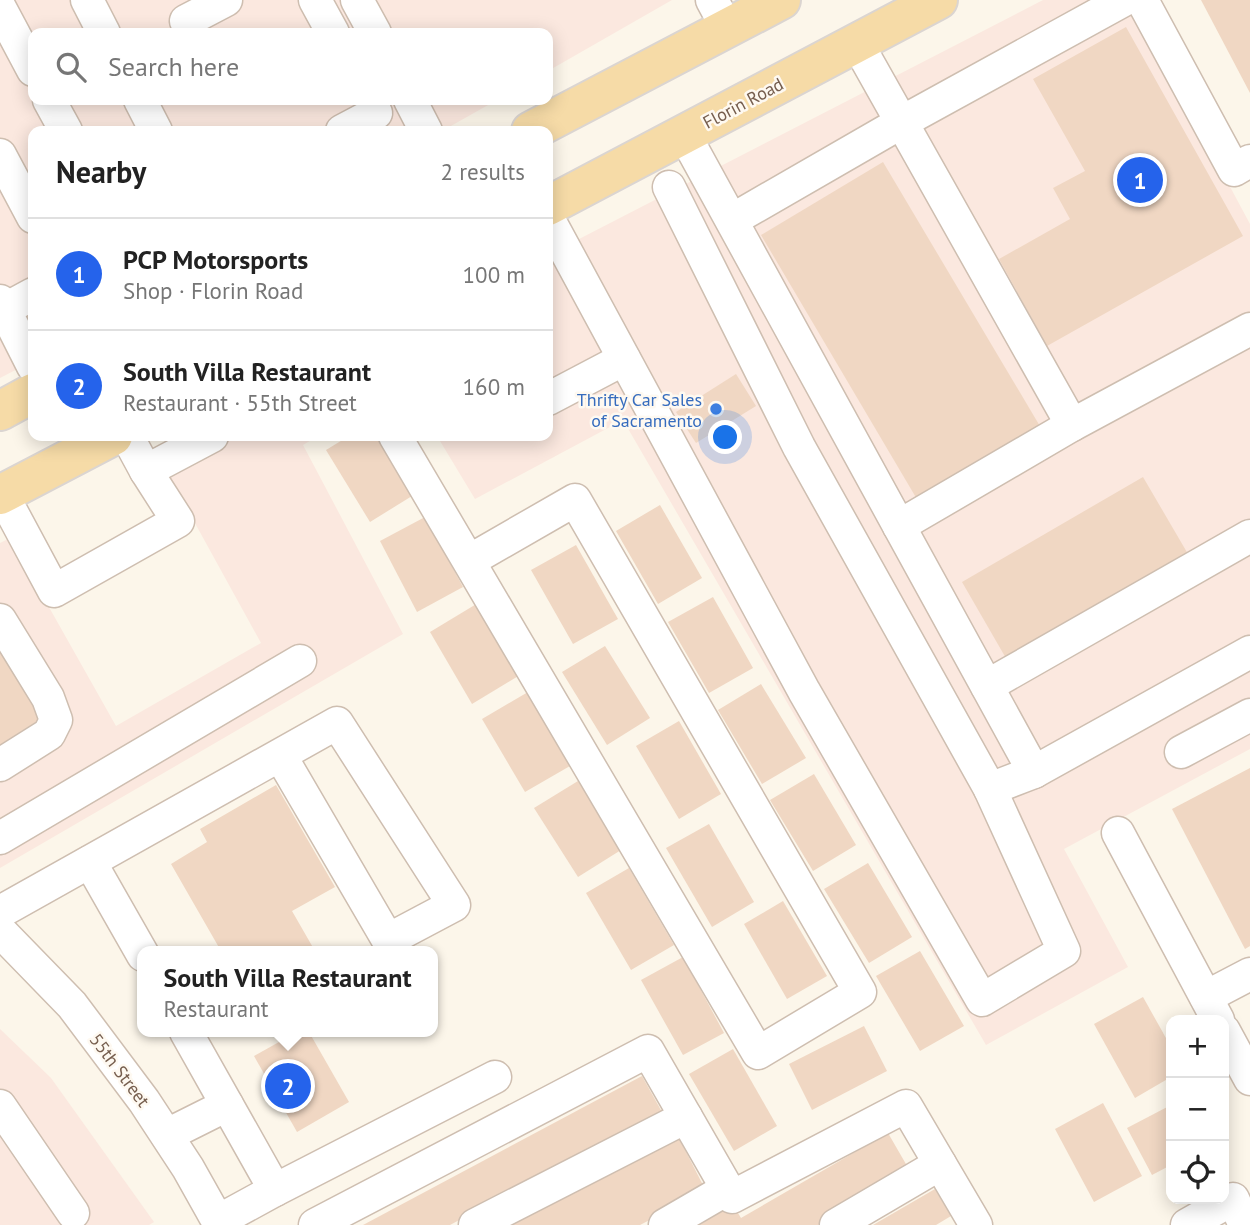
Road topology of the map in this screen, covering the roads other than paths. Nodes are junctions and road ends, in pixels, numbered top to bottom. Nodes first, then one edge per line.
1 (86, 0) edge
2 (226, 0) edge
3 (315, 0) edge
4 (357, 0) edge
5 (781, 0) edge
6 (938, 0) edge
7 (1124, 0) edge
8 (1142, 0) edge
9 (0, 8) edge
10 (720, 14) edge
11 (186, 21) dead end
12 (101, 28) edge
13 (330, 28) edge
14 (371, 28) edge
15 (857, 43) junction
16 (28, 61) edge
17 (52, 105) edge
18 (142, 105) edge
19 (413, 105) edge
20 (377, 115) edge
21 (902, 122) junction
22 (63, 126) edge
23 (153, 126) edge
24 (353, 126) edge
25 (423, 126) edge
26 (539, 126) edge
27 (684, 134) junction
28 (0, 155) edge
29 (1242, 166) edge
30 (669, 187) dead end
31 (553, 203) edge
32 (28, 208) edge
33 (732, 220) junction
34 (553, 227) edge
35 (28, 296) edge
36 (2, 307) edge
37 (1250, 329) edge
38 (28, 356) edge
39 (624, 359) junction
40 (28, 396) edge
41 (553, 396) edge
42 (0, 411) edge
43 (1072, 425) junction
44 (104, 441) edge
45 (130, 441) edge
46 (203, 441) edge
47 (398, 441) edge
48 (146, 471) junction
49 (1, 495) edge
50 (899, 526) junction
51 (1250, 536) edge
52 (469, 561) junction
53 (0, 620) edge
54 (1250, 652) edge
55 (300, 661) dead end
56 (987, 687) junction
57 (1250, 715) edge
58 (1181, 752) dead end
59 (280, 755) junction
60 (0, 765) edge
61 (1034, 772) junction
62 (990, 789) junction
63 (1118, 833) dead end
64 (0, 838) edge
65 (90, 862) junction
66 (0, 912) edge
67 (0, 931) edge
68 (138, 946) edge
69 (1250, 974) edge
70 (1212, 1009) edge
71 (189, 1037) edge
72 (1229, 1040) edge
73 (495, 1077) dead end
74 (1250, 1079) edge
75 (228, 1105) junction
76 (0, 1106) edge
77 (686, 1117) junction
78 (167, 1135) junction
79 (940, 1164) junction
80 (727, 1189) junction
81 (275, 1190) junction
82 (69, 1221) edge
83 (968, 1222) edge
84 (219, 1223) edge
85 (315, 1225) edge
86 (475, 1225) edge
87 (665, 1225) edge
88 (836, 1225) edge
89 (1187, 1225) edge
90 (1245, 1225) edge

1 - 12 street
2 - 11 street
3 - 13 street
4 - 14 street
5 - 10 main road
6 - 15 main road, Florin Road
7 - 21 street
8 - 29 street
9 - 16 street
10 - 26 main road
15 - 21 street
15 - 27 main road, Florin Road
17 - 22 street
18 - 23 street
19 - 25 street
20 - 24 street
21 - 33 street
21 - 43 street
27 - 31 main road, Florin Road
27 - 33 street
28 - 32 street
30 - 62 street
33 - 50 street
34 - 39 street
35 - 36 street
36 - 38 street
37 - 43 street
39 - 41 street
39 - 62 street
40 - 42 main road
43 - 50 street
44 - 49 main road
45 - 48 street
46 - 48 street
47 - 52 street
48 - 49 street
50 - 56 street
51 - 56 street
52 - 52 street
53 - 60 street
54 - 61 street
55 - 64 street
56 - 61 street
57 - 58 street
59 - 59 street
59 - 65 street
61 - 62 street
63 - 70 street
65 - 66 street
65 - 68 street
67 - 78 street, 55th Street
69 - 70 street
71 - 75 street
72 - 74 street
73 - 81 street
75 - 78 street
75 - 81 street
76 - 82 street
77 - 80 street
77 - 85 street
77 - 86 street
78 - 84 street, 55th Street
79 - 80 street
79 - 83 street
79 - 88 street
80 - 87 street
81 - 84 street
89 - 90 street

